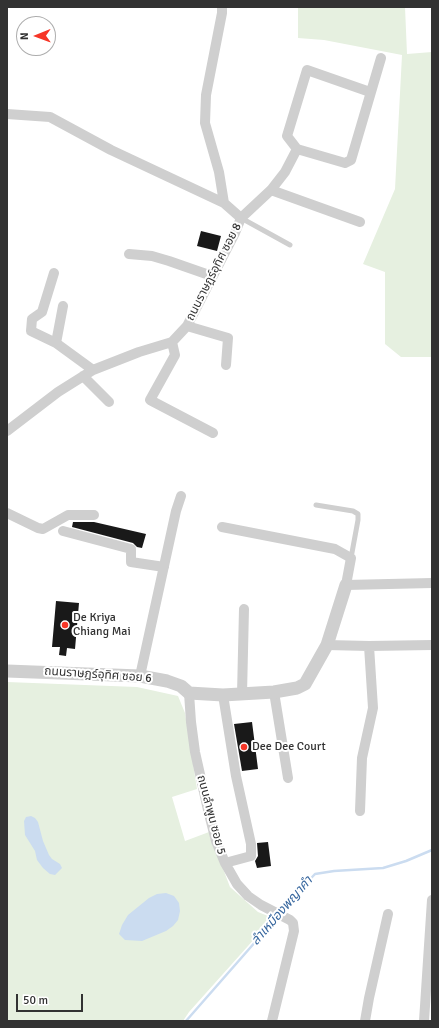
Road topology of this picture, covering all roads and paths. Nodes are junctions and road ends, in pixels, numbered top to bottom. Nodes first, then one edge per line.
1 (222, 7) edge
2 (381, 58) dead end
3 (370, 92) junction
4 (7, 114) edge
5 (297, 149) junction
6 (271, 190) junction
7 (224, 203) junction
8 (241, 218) junction
9 (360, 222) dead end
10 (290, 245) dead end
11 (129, 254) dead end
12 (54, 273) dead end
13 (212, 276) junction
14 (63, 306) dead end
15 (187, 326) junction
16 (172, 342) junction
17 (56, 343) junction
18 (226, 365) dead end
19 (93, 370) junction
20 (83, 376) junction
21 (108, 402) dead end
22 (8, 427) edge
23 (213, 433) dead end
24 (181, 496) dead end
25 (316, 505) dead end
26 (7, 513) edge
27 (94, 515) dead end
28 (222, 527) dead end
29 (63, 531) dead end
30 (351, 558) junction
31 (164, 566) junction
32 (432, 583) edge
33 (346, 585) junction
34 (244, 609) dead end
35 (327, 645) junction
36 (432, 645) edge
37 (369, 646) junction
38 (7, 671) edge
39 (140, 676) junction
40 (189, 692) junction
41 (274, 692) junction
42 (242, 694) junction
43 (223, 695) junction
44 (288, 778) dead end
45 (360, 811) dead end
46 (225, 863) junction
47 (432, 900) edge
48 (388, 914) dead end
49 (272, 1021) edge
50 (365, 1021) edge
51 (424, 1021) edge

1 - 7 street
2 - 3 street
3 - 5 street
3 - 5 street
4 - 7 street, ถนนราษฎร์อุทิศ ซอย 8
5 - 6 street
6 - 8 street
6 - 9 street
7 - 8 street, ถนนราษฎร์อุทิศ ซอย 8
8 - 10 lane
8 - 13 street, ถนนราษฎร์อุทิศ ซอย 8
11 - 13 street
12 - 17 street
13 - 15 street, ถนนราษฎร์อุทิศ ซอย 8
14 - 17 street
15 - 16 street, ถนนราษฎร์อุทิศ ซอย 8
15 - 18 street
16 - 19 street, ถนนราษฎร์อุทิศ ซอย 8
16 - 23 street
17 - 19 street
19 - 20 street, ถนนราษฎร์อุทิศ ซอย 8
20 - 21 street
20 - 22 street, ถนนราษฎร์อุทิศ ซอย 8
24 - 31 street
25 - 30 lane
26 - 27 street
28 - 30 street
29 - 31 street
30 - 33 street
31 - 39 street
32 - 33 street
33 - 35 street
34 - 42 street
35 - 37 street
35 - 41 street, ถนนราษฎร์อุทิศ ซอย 6
36 - 37 street
37 - 45 street
38 - 39 street, ถนนราษฎร์อุทิศ ซอย 6
39 - 40 street, ถนนราษฎร์อุทิศ ซอย 6
40 - 43 street, ถนนราษฎร์อุทิศ ซอย 6
40 - 46 street, ถนนลำพูน ซอย 5
41 - 42 street, ถนนราษฎร์อุทิศ ซอย 6
41 - 44 street
42 - 43 street, ถนนราษฎร์อุทิศ ซอย 6
43 - 46 street
46 - 49 street, ถนนลำพูน ซอย 5
47 - 51 street
48 - 50 street

